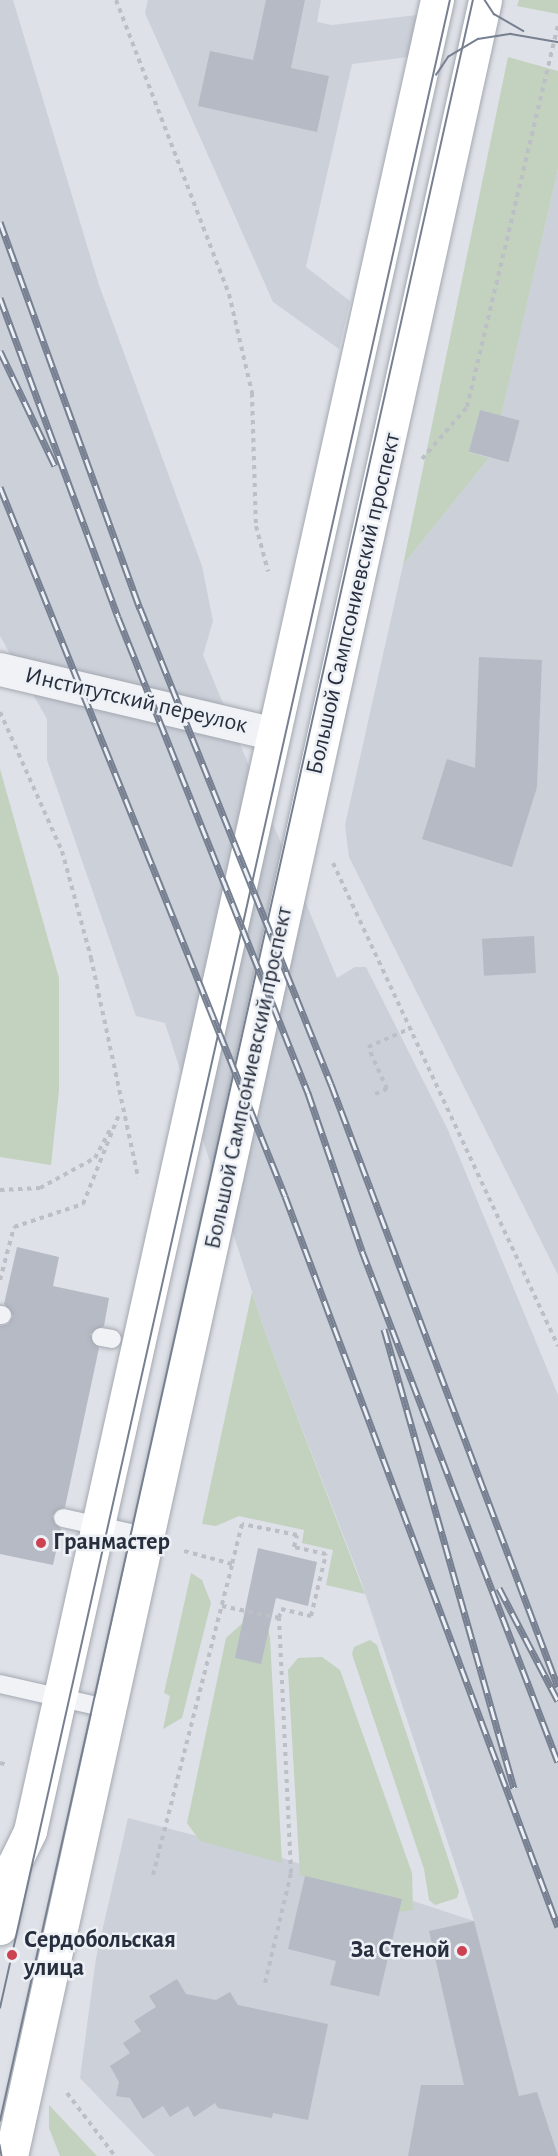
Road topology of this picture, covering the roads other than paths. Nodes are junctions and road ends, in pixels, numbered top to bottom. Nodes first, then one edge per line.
1 (437, 0) edge
2 (486, 0) edge
3 (0, 669) edge
4 (271, 734) junction
5 (63, 1518) dead end
6 (98, 1526) junction
7 (149, 1537) junction
8 (0, 1684) edge
9 (58, 1697) junction
10 (110, 1709) junction
11 (0, 1928) edge
12 (11, 2156) edge

1 - 4 main road
2 - 7 main road, Большой Сампсониевский проспект
3 - 4 street, Институтский переулок
4 - 6 main road
5 - 6 lane
6 - 7 lane
6 - 9 main road
7 - 10 main road, Большой Сампсониевский проспект
8 - 9 lane
9 - 10 lane
9 - 11 main road
10 - 12 main road, Большой Сампсониевский проспект

